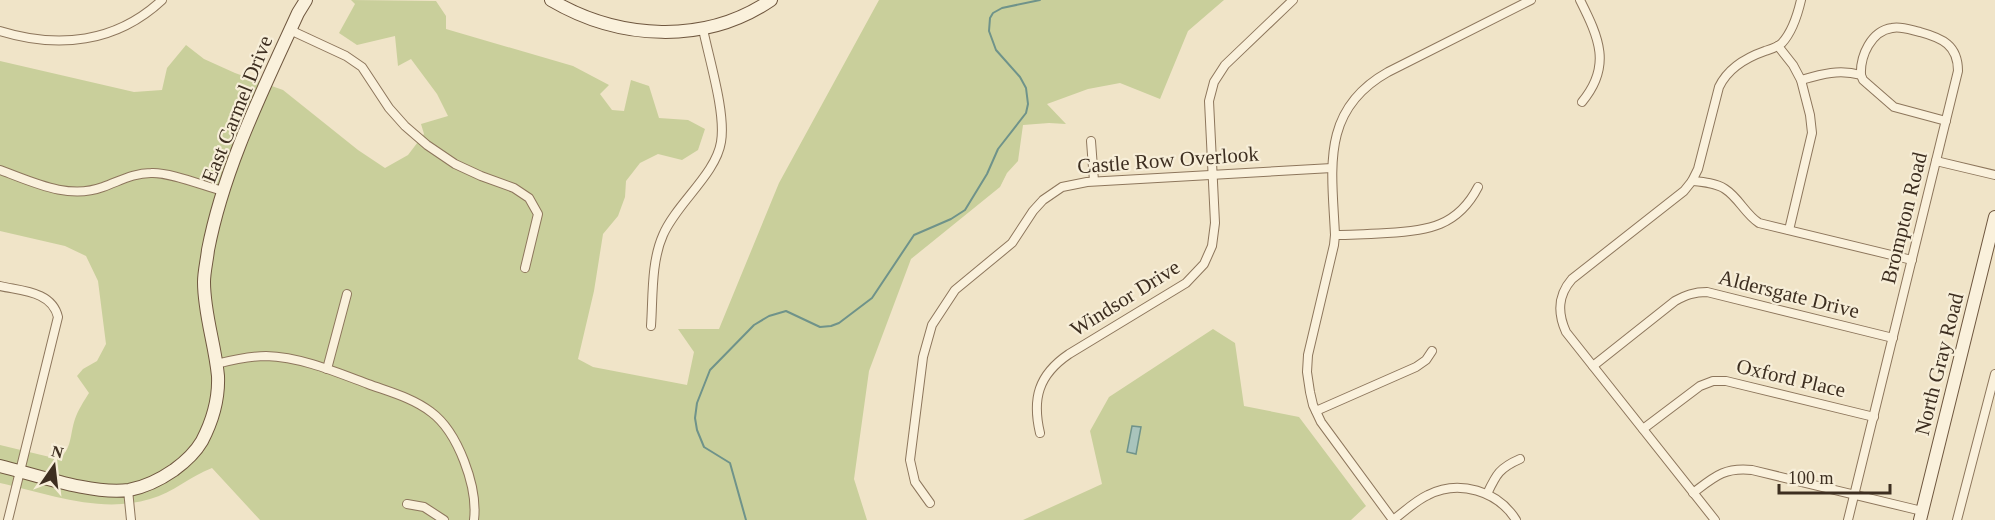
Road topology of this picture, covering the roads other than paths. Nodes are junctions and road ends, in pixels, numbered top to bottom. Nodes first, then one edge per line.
1 (162, 0) edge
2 (306, 0) edge
3 (551, 0) edge
4 (1293, 0) edge
5 (1531, 0) edge
6 (1580, 0) edge
7 (1801, 0) edge
8 (765, 2) edge
9 (703, 29) junction
10 (290, 30) junction
11 (0, 31) edge
12 (1778, 46) junction
13 (1861, 75) junction
14 (1801, 80) junction
15 (1582, 102) dead end
16 (1946, 121) junction
17 (1091, 141) dead end
18 (1936, 161) junction
19 (1332, 168) junction
20 (0, 171) edge
21 (1212, 175) junction
22 (1995, 175) edge
23 (1094, 181) junction
24 (1692, 181) junction
25 (1478, 187) dead end
26 (223, 191) junction
27 (1995, 217) edge
28 (1789, 230) junction
29 (1335, 235) junction
30 (1912, 260) junction
31 (525, 268) dead end
32 (0, 286) edge
33 (347, 294) dead end
34 (651, 326) dead end
35 (1893, 338) junction
36 (1432, 351) dead end
37 (216, 364) junction
38 (1593, 366) junction
39 (327, 369) junction
40 (1995, 374) edge
41 (1316, 411) junction
42 (1874, 417) junction
43 (1643, 429) junction
44 (1040, 433) dead end
45 (1520, 459) dead end
46 (0, 466) edge
47 (20, 471) junction
48 (128, 490) junction
49 (1694, 493) junction
50 (1487, 494) junction
51 (1854, 495) junction
52 (930, 503) dead end
53 (407, 504) dead end
54 (1922, 516) edge
55 (8, 520) edge
56 (131, 520) edge
57 (444, 520) edge
58 (474, 520) edge
59 (1393, 520) edge
60 (1516, 520) edge
61 (1715, 520) edge
62 (1848, 520) edge
63 (1957, 520) edge

1 - 11 street
2 - 10 street, East Carmel Drive
3 - 9 street
4 - 21 street, Windsor Drive
5 - 19 street
6 - 15 street
7 - 12 street
8 - 9 street
9 - 34 street
10 - 26 street, East Carmel Drive
10 - 31 street
12 - 14 street
12 - 24 street
13 - 14 street
13 - 16 street
13 - 16 street, Brompton Road
14 - 28 street
16 - 18 street, Brompton Road
17 - 23 street
18 - 22 street
18 - 30 street, Brompton Road
19 - 21 street, Castle Row Overlook
19 - 29 street
20 - 26 street
21 - 23 street, Castle Row Overlook
21 - 44 street, Windsor Drive
23 - 52 street, Castle Row Overlook
24 - 28 street
24 - 38 street
25 - 29 street
26 - 37 street, East Carmel Drive
27 - 54 street, North Gray Road
28 - 30 street
29 - 41 street
30 - 35 street, Brompton Road
32 - 47 street
33 - 39 street
35 - 38 street, Aldersgate Drive
35 - 42 street, Brompton Road
36 - 41 street
37 - 39 street
37 - 48 street, East Carmel Drive
38 - 43 street
39 - 58 street
40 - 63 street
41 - 59 street
42 - 43 street, Oxford Place
42 - 51 street, Brompton Road
43 - 49 street
45 - 50 street
46 - 47 street, East Carmel Drive
47 - 48 street, East Carmel Drive
47 - 55 street
48 - 56 street
49 - 51 street
49 - 61 street
50 - 59 street
50 - 60 street
51 - 54 street
51 - 62 street, Brompton Road
53 - 57 street

